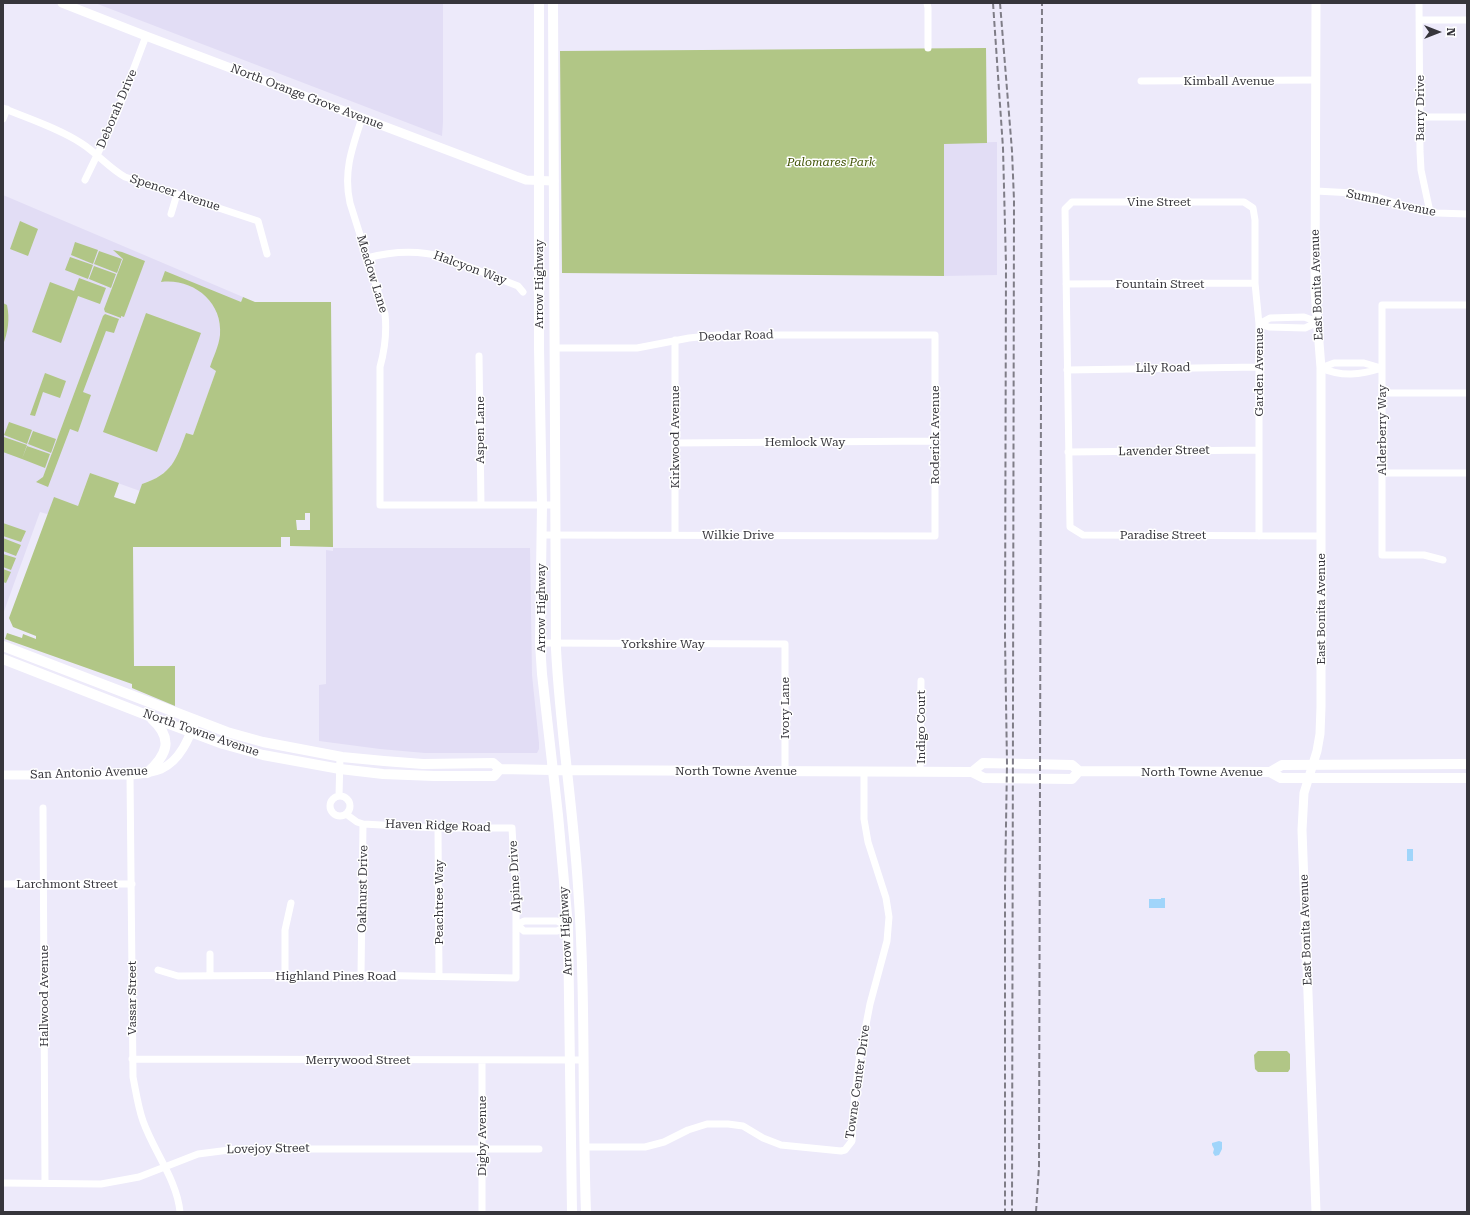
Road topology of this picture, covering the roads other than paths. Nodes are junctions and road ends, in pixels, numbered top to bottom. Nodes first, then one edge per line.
1 (62, 3) edge
2 (539, 3) edge
3 (553, 3) edge
4 (926, 3) edge
5 (1316, 3) edge
6 (1419, 3) edge
7 (1419, 20) junction
8 (1467, 20) edge
9 (146, 36) junction
10 (928, 48) dead end
11 (1316, 80) junction
12 (1141, 81) dead end
13 (5, 109) edge
14 (1419, 117) junction
15 (1467, 117) edge
16 (362, 118) junction
17 (3, 119) edge
18 (97, 156) junction
19 (84, 180) dead end
20 (539, 181) junction
21 (554, 181) junction
22 (1316, 191) junction
23 (177, 194) junction
24 (1253, 208) joint
25 (1430, 212) junction
26 (171, 214) dead end
27 (1467, 214) edge
28 (267, 254) dead end
29 (367, 258) junction
30 (1254, 283) junction
31 (1066, 284) junction
32 (522, 292) dead end
33 (1467, 305) edge
34 (1318, 322) junction
35 (1259, 324) junction
36 (935, 335) joint
37 (675, 340) junction
38 (539, 348) junction
39 (555, 348) junction
40 (479, 356) dead end
41 (1259, 367) junction
42 (1321, 368) junction
43 (1382, 368) junction
44 (1067, 370) junction
45 (1382, 393) junction
46 (1467, 393) edge
47 (935, 441) junction
48 (675, 443) junction
49 (1259, 450) junction
50 (1068, 452) junction
51 (1382, 473) junction
52 (1467, 473) edge
53 (480, 505) junction
54 (542, 505) junction
55 (556, 505) junction
56 (541, 535) junction
57 (556, 535) junction
58 (675, 535) junction
59 (935, 536) joint
60 (1259, 536) junction
61 (1321, 536) junction
62 (1443, 560) dead end
63 (540, 643) junction
64 (556, 643) junction
65 (785, 644) joint
66 (3, 646) edge
67 (3, 659) edge
68 (921, 681) dead end
69 (149, 716) junction
70 (196, 720) junction
71 (192, 732) junction
72 (340, 757) junction
73 (1467, 764) edge
74 (1313, 765) junction
75 (340, 769) junction
76 (500, 769) junction
77 (553, 770) junction
78 (568, 770) junction
79 (784, 772) junction
80 (864, 772) junction
81 (920, 772) junction
82 (972, 772) junction
83 (1079, 772) junction
84 (1270, 772) junction
85 (147, 773) junction
86 (3, 775) edge
87 (130, 775) junction
88 (1467, 778) edge
89 (1308, 779) junction
90 (339, 796) junction
91 (43, 808) dead end
92 (346, 814) junction
93 (364, 824) junction
94 (438, 828) junction
95 (512, 828) joint
96 (3, 884) edge
97 (132, 884) junction
98 (44, 885) junction
99 (291, 903) dead end
100 (517, 925) junction
101 (568, 926) junction
102 (210, 954) dead end
103 (158, 970) dead end
104 (361, 975) junction
105 (210, 976) junction
106 (285, 976) junction
107 (439, 976) junction
108 (516, 978) joint
109 (132, 1059) junction
110 (482, 1060) junction
111 (569, 1060) junction
112 (583, 1060) junction
113 (584, 1147) junction
114 (482, 1149) junction
115 (539, 1149) dead end
116 (164, 1167) junction
117 (3, 1183) edge
118 (45, 1183) junction
119 (180, 1212) edge
120 (482, 1212) edge
121 (572, 1212) edge
122 (586, 1212) edge
123 (1316, 1212) edge

1 - 9 main road, North Orange Grove Avenue
2 - 20 main road, Arrow Highway
3 - 21 main road, Arrow Highway
4 - 10 street
5 - 11 main road, East Bonita Avenue
6 - 7 street, Barry Drive
7 - 8 street
7 - 14 street, Barry Drive
9 - 16 main road, North Orange Grove Avenue
9 - 18 street, Deborah Drive
11 - 12 street, Kimball Avenue
11 - 22 main road, East Bonita Avenue
13 - 17 street
13 - 18 street, Spencer Avenue
14 - 15 street
14 - 25 street, Barry Drive
16 - 20 main road, North Orange Grove Avenue
16 - 29 street, Meadow Lane
18 - 19 street, Deborah Drive
18 - 23 street, Spencer Avenue
20 - 21 main road, North Orange Grove Avenue
20 - 38 main road, Arrow Highway
21 - 39 main road, Arrow Highway
22 - 25 street, Sumner Avenue
22 - 34 main road, East Bonita Avenue
23 - 26 street
23 - 28 street, Spencer Avenue
24 - 30 street, Garden Avenue
24 - 31 street, Vine Street
25 - 27 street, Sumner Avenue
29 - 32 street, Halcyon Way
29 - 53 street, Meadow Lane
30 - 31 street, Fountain Street
30 - 35 street, Garden Avenue
31 - 44 street
33 - 43 street, Alderberry Way
34 - 35 street
34 - 42 main road, East Bonita Avenue
35 - 41 street, Garden Avenue
36 - 37 street, Deodar Road
36 - 47 street, Roderick Avenue
37 - 39 street, Deodar Road
37 - 48 street, Kirkwood Avenue
38 - 39 main road, Deodar Road
38 - 54 main road, Arrow Highway
39 - 55 main road, Arrow Highway
40 - 53 street, Aspen Lane
41 - 44 street, Lily Road
41 - 49 street, Garden Avenue
42 - 43 street
42 - 61 main road, East Bonita Avenue
43 - 45 street, Alderberry Way
44 - 50 street
45 - 46 street
45 - 51 street, Alderberry Way
47 - 48 street, Hemlock Way
47 - 59 street, Roderick Avenue
48 - 58 street, Kirkwood Avenue
49 - 50 street, Lavender Street
49 - 60 street, Garden Avenue
50 - 60 street, Paradise Street
51 - 52 street
51 - 62 street, Alderberry Way
53 - 54 street
54 - 55 street
54 - 56 main road, Arrow Highway
55 - 57 main road, Arrow Highway
56 - 57 street, Wilkie Drive
56 - 63 main road, Arrow Highway
57 - 58 street, Wilkie Drive
57 - 64 main road, Arrow Highway
58 - 59 street, Wilkie Drive
60 - 61 street, Paradise Street
61 - 74 main road, East Bonita Avenue
63 - 64 street, Yorkshire Way
63 - 77 main road, Arrow Highway
64 - 65 street, Yorkshire Way
64 - 78 main road, Arrow Highway
65 - 79 street, Ivory Lane
66 - 70 main road, North Towne Avenue
67 - 69 main road, North Towne Avenue
68 - 81 street, Indigo Court
69 - 71 main road, North Towne Avenue
69 - 85 main road
70 - 71 main road, San Antonio Avenue
70 - 72 main road, North Towne Avenue
71 - 75 main road, North Towne Avenue
71 - 85 main road, San Antonio Avenue
72 - 75 street
72 - 76 main road, North Towne Avenue
73 - 74 main road, North Towne Avenue
74 - 84 main road, North Towne Avenue
74 - 89 main road, East Bonita Avenue
75 - 76 main road, North Towne Avenue
75 - 90 street
76 - 77 main road, North Towne Avenue
77 - 78 main road, North Towne Avenue
77 - 101 main road, Arrow Highway
78 - 79 main road, North Towne Avenue
78 - 112 main road, Arrow Highway
79 - 80 main road, North Towne Avenue
80 - 81 main road, North Towne Avenue
80 - 113 street, Towne Center Drive
81 - 82 main road, North Towne Avenue
82 - 83 main road, North Towne Avenue
82 - 83 main road, North Towne Avenue
83 - 84 main road, North Towne Avenue
84 - 89 main road
85 - 87 main road, San Antonio Avenue
86 - 87 main road, San Antonio Avenue
87 - 97 street, Vassar Street
88 - 89 main road
89 - 123 main road, East Bonita Avenue
90 - 92 street
90 - 92 street
91 - 98 street, Hallwood Avenue
92 - 93 street
93 - 94 street, Haven Ridge Road
93 - 104 street, Oakhurst Drive
94 - 95 street, Haven Ridge Road
94 - 107 street, Peachtree Way
95 - 100 street, Alpine Drive
96 - 98 street, Larchmont Street
97 - 98 street, Larchmont Street
97 - 109 street, Vassar Street
98 - 118 street, Hallwood Avenue
99 - 106 street
100 - 101 street, Alpine Drive
100 - 108 street, Alpine Drive
101 - 111 main road, Arrow Highway
102 - 105 street
103 - 105 street, Highland Pines Road
104 - 106 street, Highland Pines Road
104 - 107 street, Highland Pines Road
105 - 106 street, Highland Pines Road
107 - 108 street, Highland Pines Road
109 - 110 street, Merrywood Street
109 - 116 street, Vassar Street
110 - 111 street, Merrywood Street
110 - 114 street, Digby Avenue
111 - 112 street, Merrywood Street
111 - 121 main road, Arrow Highway
112 - 113 main road, Arrow Highway
113 - 122 main road, Arrow Highway
114 - 115 street, Lovejoy Street
114 - 116 street, Lovejoy Street
114 - 120 street, Digby Avenue
116 - 118 street, Lovejoy Street
116 - 119 street, Vassar Street
117 - 118 street, Lovejoy Street

